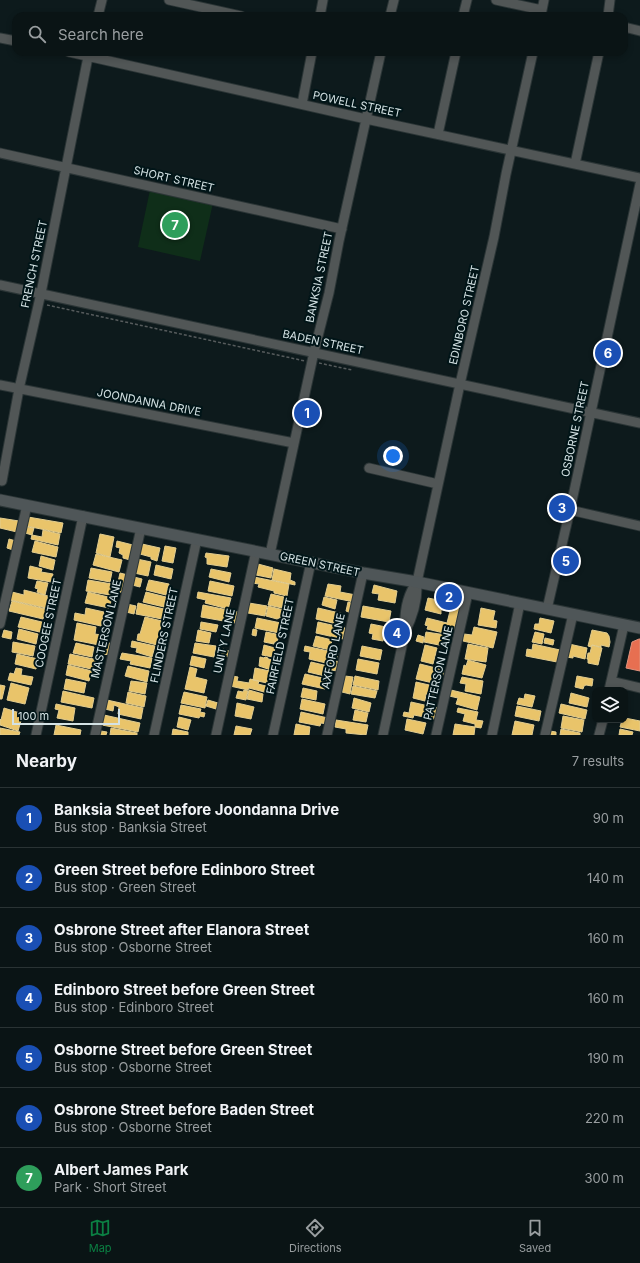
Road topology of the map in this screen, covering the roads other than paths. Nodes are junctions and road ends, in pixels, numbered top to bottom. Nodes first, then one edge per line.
1 (102, 0) edge
2 (169, 0) edge
3 (323, 0) edge
4 (394, 0) edge
5 (467, 0) edge
6 (496, 0) edge
7 (544, 0) edge
8 (610, 0) edge
9 (99, 12) edge
10 (223, 12) edge
11 (321, 12) edge
12 (391, 12) edge
13 (464, 12) edge
14 (538, 12) edge
15 (541, 12) edge
16 (608, 12) edge
17 (628, 28) edge
18 (640, 31) edge
19 (0, 38) edge
20 (12, 40) edge
21 (89, 56) edge
22 (98, 56) edge
23 (311, 56) edge
24 (381, 56) edge
25 (455, 56) edge
26 (532, 56) edge
27 (598, 56) edge
28 (302, 104) junction
29 (366, 119) junction
30 (438, 134) junction
31 (511, 150) junction
32 (0, 153) edge
33 (575, 164) junction
34 (66, 168) junction
35 (640, 178) edge
36 (640, 184) edge
37 (342, 229) junction
38 (0, 285) edge
39 (40, 294) junction
40 (314, 352) junction
41 (460, 384) junction
42 (0, 385) edge
43 (19, 389) junction
44 (590, 413) junction
45 (640, 424) edge
46 (294, 442) junction
47 (369, 468) dead end
48 (2, 481) dead end
49 (438, 484) junction
50 (0, 500) edge
51 (27, 505) junction
52 (570, 510) junction
53 (83, 516) junction
54 (640, 526) edge
55 (141, 528) junction
56 (197, 539) junction
57 (256, 551) junction
58 (270, 554) junction
59 (311, 562) junction
60 (363, 573) junction
61 (417, 582) junction
62 (468, 593) junction
63 (520, 603) junction
64 (547, 609) junction
65 (573, 614) junction
66 (0, 624) edge
67 (624, 625) junction
68 (640, 628) edge
69 (610, 686) edge
70 (640, 688) edge
71 (602, 723) edge
72 (36, 735) edge
73 (95, 735) edge
74 (154, 735) edge
75 (216, 735) edge
76 (273, 735) edge
77 (327, 735) edge
78 (383, 735) edge
79 (436, 735) edge
80 (492, 735) edge
81 (545, 735) edge
82 (599, 735) edge

1 - 9 street
2 - 10 street
3 - 11 street
4 - 12 street
5 - 13 street
6 - 14 street
7 - 15 street
8 - 16 street
17 - 18 street
19 - 20 street
21 - 34 street, FRENCH STREET
22 - 28 street, POWELL STREET
23 - 28 street
24 - 29 street, BANKSIA STREET
25 - 30 street
26 - 31 street, EDINBORO STREET
27 - 33 street
28 - 29 street, POWELL STREET
29 - 30 street, POWELL STREET
29 - 37 street, BANKSIA STREET
30 - 31 street, POWELL STREET
31 - 33 street, POWELL STREET
31 - 41 street, EDINBORO STREET
32 - 34 street, SHORT STREET
33 - 35 street, POWELL STREET
34 - 37 street, SHORT STREET
34 - 39 street, FRENCH STREET
36 - 44 street, OSBORNE STREET
37 - 40 street, BANKSIA STREET
38 - 39 street, BADEN STREET
39 - 40 street, BADEN STREET
39 - 43 street, FRENCH STREET
40 - 41 street, BADEN STREET
40 - 46 street, BANKSIA STREET
41 - 44 street, BADEN STREET
41 - 49 street, EDINBORO STREET
42 - 43 street, JOONDANNA DRIVE
43 - 46 street, JOONDANNA DRIVE
43 - 48 street, FRENCH STREET
44 - 45 street, BADEN STREET
44 - 52 street, OSBORNE STREET
46 - 58 street, BANKSIA STREET
47 - 49 street
49 - 61 street, EDINBORO STREET
50 - 51 main road, GREEN STREET
51 - 53 main road, GREEN STREET
51 - 66 street
52 - 54 street
52 - 64 street, OSBORNE STREET
53 - 55 main road, GREEN STREET
53 - 72 street, COOGEE STREET
55 - 56 main road, GREEN STREET
55 - 73 street, MASTERSON LANE
56 - 57 main road, GREEN STREET
56 - 74 street, FLINDERS STREET
57 - 58 main road, GREEN STREET
57 - 75 street, UNITY LANE
58 - 59 main road, GREEN STREET
59 - 60 main road, GREEN STREET
59 - 76 street, FAIRFIELD STREET
60 - 61 main road, GREEN STREET
60 - 77 street, AXFORD LANE
61 - 62 main road, GREEN STREET
61 - 78 street, EDINBORO STREET
62 - 63 main road, GREEN STREET
62 - 79 street, PATTERSON LANE
63 - 64 main road, GREEN STREET
63 - 80 street
64 - 65 main road, GREEN STREET
65 - 67 main road, GREEN STREET
65 - 81 street
67 - 68 main road, GREEN STREET
67 - 69 street
69 - 70 street
71 - 82 street

